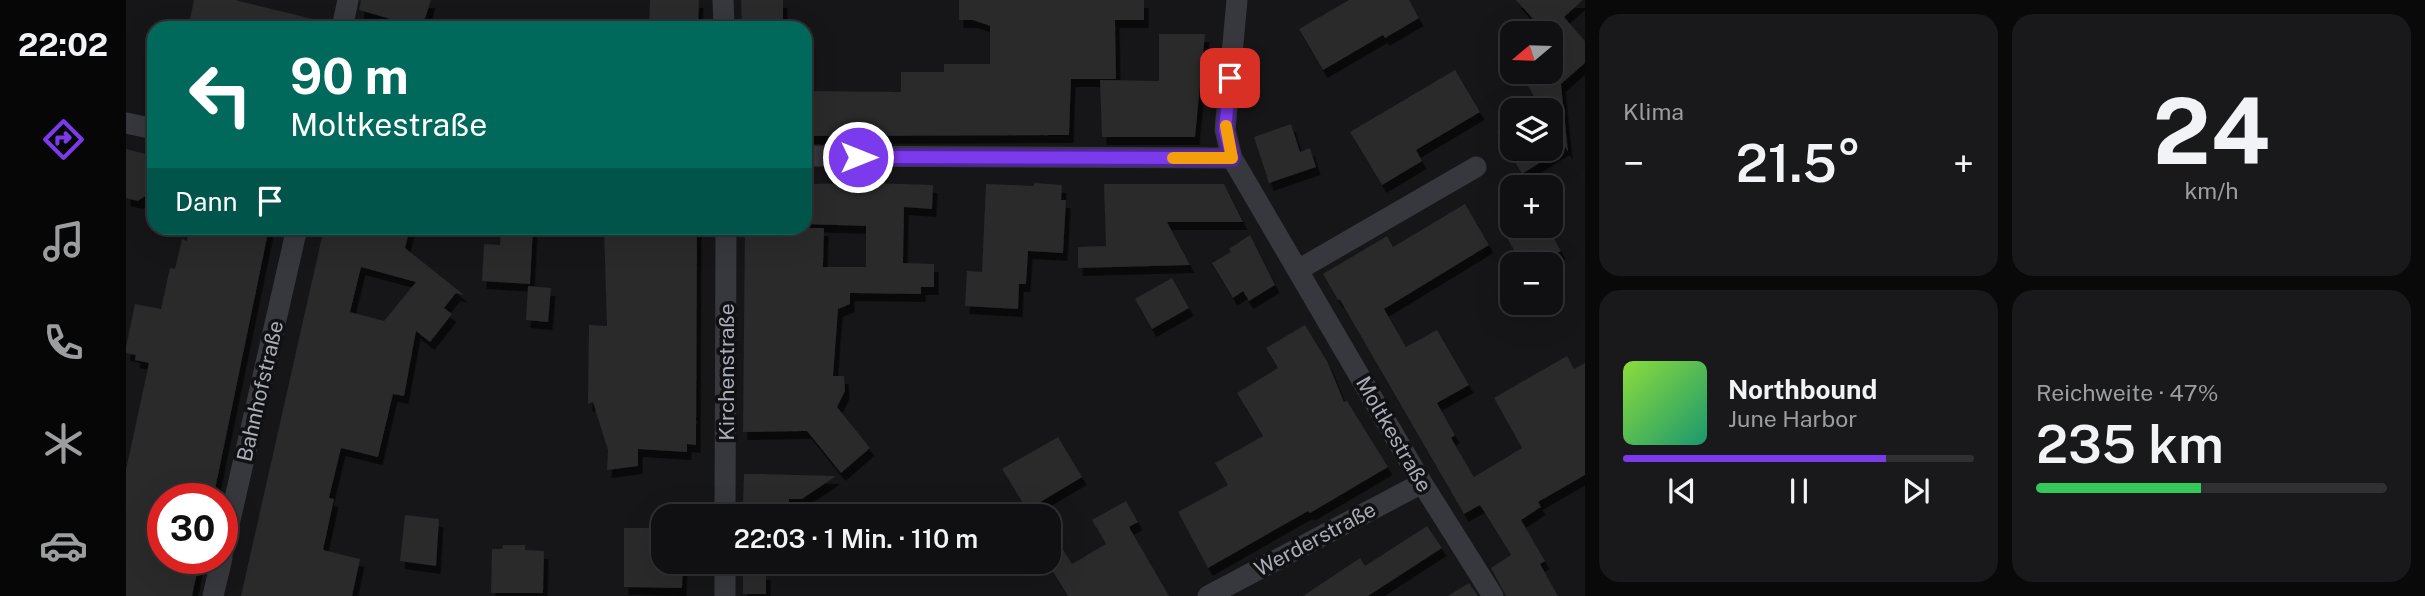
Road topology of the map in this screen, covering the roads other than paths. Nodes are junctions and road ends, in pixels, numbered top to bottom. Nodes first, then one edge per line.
1 (348, 0) edge
2 (723, 0) edge
3 (1237, 0) edge
4 (344, 21) edge
5 (724, 21) edge
6 (126, 123) edge
7 (147, 128) edge
8 (812, 156) edge
9 (1232, 158) junction
10 (1476, 167) dead end
11 (295, 235) edge
12 (726, 235) edge
13 (1298, 270) junction
14 (1422, 483) junction
15 (238, 487) edge
16 (725, 504) edge
17 (218, 574) edge
18 (725, 574) edge
19 (213, 596) edge
20 (725, 596) edge
21 (1208, 596) edge
22 (1493, 596) edge

1 - 4 street
2 - 5 street
3 - 9 street, Moltkestraße
6 - 7 street
8 - 9 street
9 - 13 street, Moltkestraße
10 - 13 street
11 - 15 street, Bahnhofstraße
12 - 16 street, Kirchenstraße
13 - 14 street, Moltkestraße
14 - 21 street, Werderstraße
14 - 22 street, Moltkestraße
17 - 19 street, Bahnhofstraße
18 - 20 street

